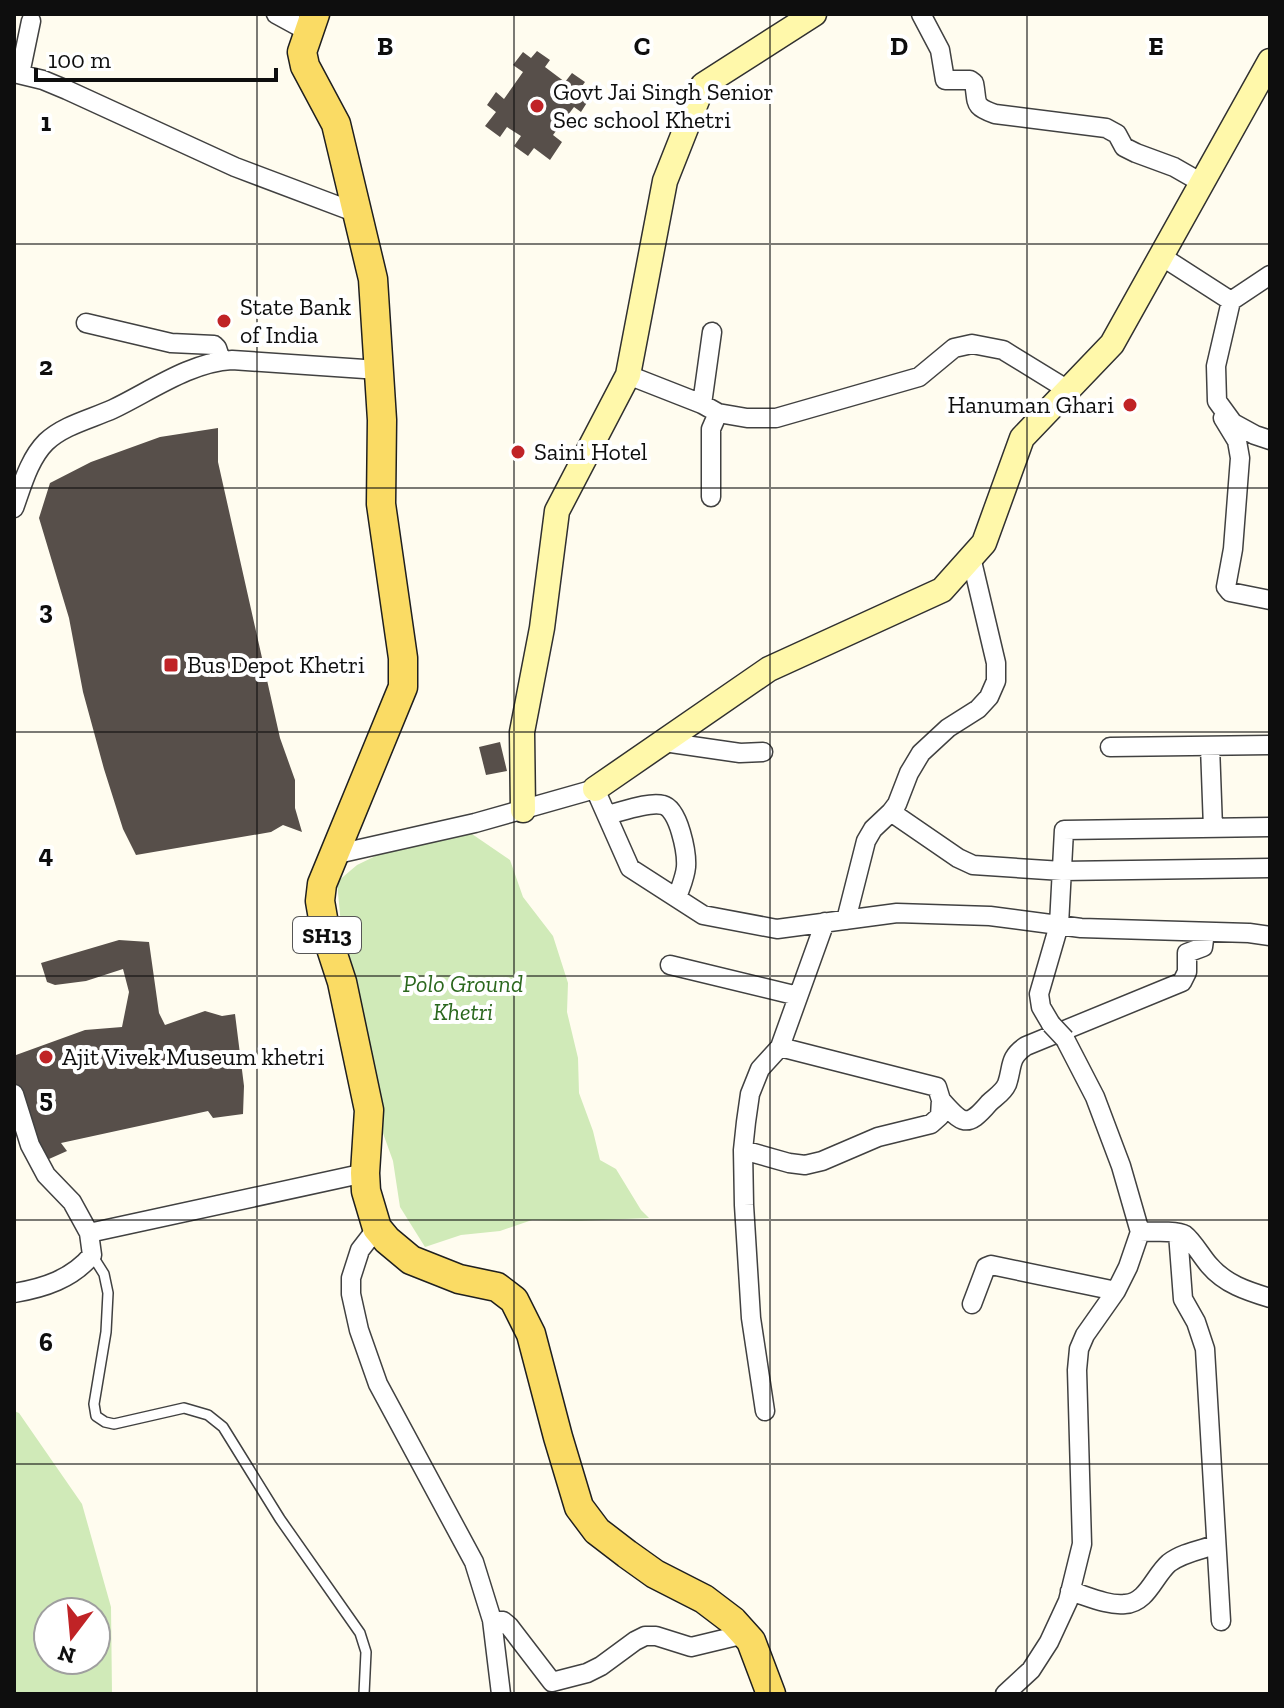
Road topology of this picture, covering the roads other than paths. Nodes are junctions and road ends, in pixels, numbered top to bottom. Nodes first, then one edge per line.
1 (276, 14) edge
2 (814, 14) edge
3 (921, 14) edge
4 (31, 21) dead end
5 (312, 23) edge
6 (1270, 61) edge
7 (17, 74) edge
8 (1202, 183) junction
9 (357, 213) junction
10 (1161, 256) junction
11 (1270, 275) edge
12 (1231, 301) junction
13 (86, 323) dead end
14 (712, 332) dead end
15 (221, 360) junction
16 (379, 370) junction
17 (628, 375) junction
18 (1068, 390) junction
19 (1217, 401) junction
20 (710, 408) junction
21 (1270, 440) edge
22 (711, 497) dead end
23 (14, 508) edge
24 (971, 557) junction
25 (1270, 600) edge
26 (664, 742) junction
27 (1270, 745) edge
28 (1210, 746) junction
29 (1110, 747) dead end
30 (763, 752) dead end
31 (595, 789) junction
32 (523, 810) junction
33 (891, 812) junction
34 (607, 815) junction
35 (1270, 827) edge
36 (1213, 828) junction
37 (333, 855) junction
38 (1270, 868) edge
39 (1062, 871) junction
40 (677, 898) junction
41 (846, 920) junction
42 (825, 922) junction
43 (1059, 925) junction
44 (1205, 932) junction
45 (1270, 936) edge
46 (670, 965) dead end
47 (798, 996) junction
48 (780, 1047) junction
49 (14, 1094) edge
50 (941, 1100) junction
51 (743, 1150) junction
52 (365, 1173) junction
53 (377, 1228) junction
54 (1140, 1232) junction
55 (89, 1233) junction
56 (1178, 1233) junction
57 (92, 1255) junction
58 (1116, 1291) junction
59 (14, 1293) edge
60 (1270, 1298) edge
61 (972, 1304) dead end
62 (765, 1411) dead end
63 (1215, 1545) junction
64 (1070, 1591) junction
65 (492, 1620) junction
66 (1221, 1621) dead end
67 (745, 1634) junction
68 (364, 1694) edge
69 (501, 1694) edge
70 (771, 1694) edge
71 (1005, 1694) edge

1 - 5 street
2 - 17 street
3 - 8 street
4 - 7 street
5 - 9 main road, SH13
6 - 8 street
7 - 9 street
8 - 10 street
9 - 16 main road, SH13
10 - 12 street
10 - 18 street
11 - 12 street
12 - 19 street
13 - 15 street
14 - 20 street
15 - 16 street
15 - 23 street
16 - 37 main road, SH13
17 - 20 street
17 - 32 street
18 - 20 street
18 - 24 street
19 - 21 street
19 - 25 street
20 - 22 street
24 - 26 street
24 - 33 street
26 - 30 street
26 - 31 street
27 - 28 street
28 - 29 street
28 - 36 street
31 - 32 street
31 - 34 street
32 - 37 street
33 - 39 street
33 - 41 street
34 - 40 street
34 - 40 street
35 - 36 street
36 - 39 street
37 - 52 main road, SH13
38 - 39 street
39 - 43 street
40 - 42 street
41 - 42 street
41 - 43 street
42 - 47 street
43 - 44 street
43 - 54 street, bridge
44 - 45 street
44 - 50 street
46 - 47 street
47 - 48 street
48 - 50 street
48 - 51 street
49 - 55 street
50 - 51 street
51 - 62 street
52 - 53 main road, SH13
52 - 55 street
53 - 65 street
53 - 67 main road
54 - 56 street
54 - 58 street
55 - 57 street
56 - 60 street
56 - 63 street
57 - 59 street
57 - 68 lane
58 - 61 street
58 - 64 street
63 - 64 street
63 - 66 street
64 - 71 street
65 - 67 street
65 - 69 street
67 - 70 main road

